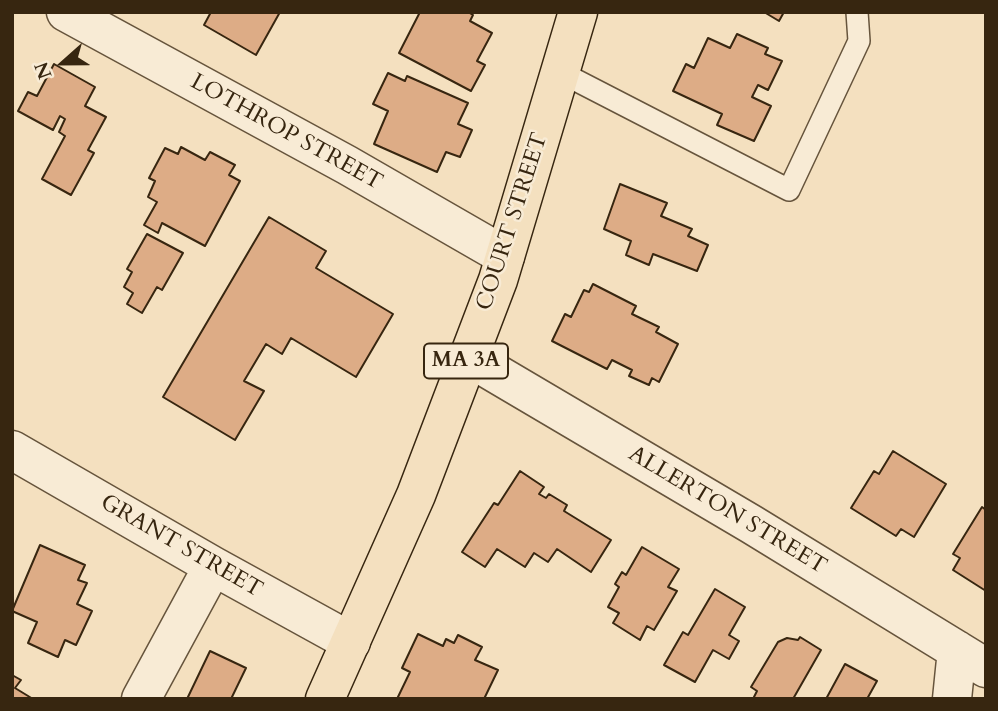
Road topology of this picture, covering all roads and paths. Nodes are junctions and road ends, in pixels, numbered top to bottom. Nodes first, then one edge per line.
1 (66, 12) edge
2 (578, 12) edge
3 (857, 12) edge
4 (560, 72) junction
5 (505, 256) junction
6 (468, 357) junction
7 (12, 450) edge
8 (213, 566) junction
9 (351, 642) junction
10 (971, 659) edge
11 (141, 699) edge
12 (325, 699) edge
13 (952, 699) edge

1 - 5 street, LOTHROP STREET
2 - 4 main road, COURT STREET / MA 3A
3 - 4 lane
4 - 5 main road, COURT STREET / MA 3A
5 - 6 main road, COURT STREET / MA 3A
6 - 9 main road, COURT STREET / MA 3A
6 - 10 street, ALLERTON STREET
7 - 8 street, GRANT STREET
8 - 9 street, GRANT STREET
8 - 11 street
9 - 12 main road, COURT STREET / MA 3A
10 - 13 street

